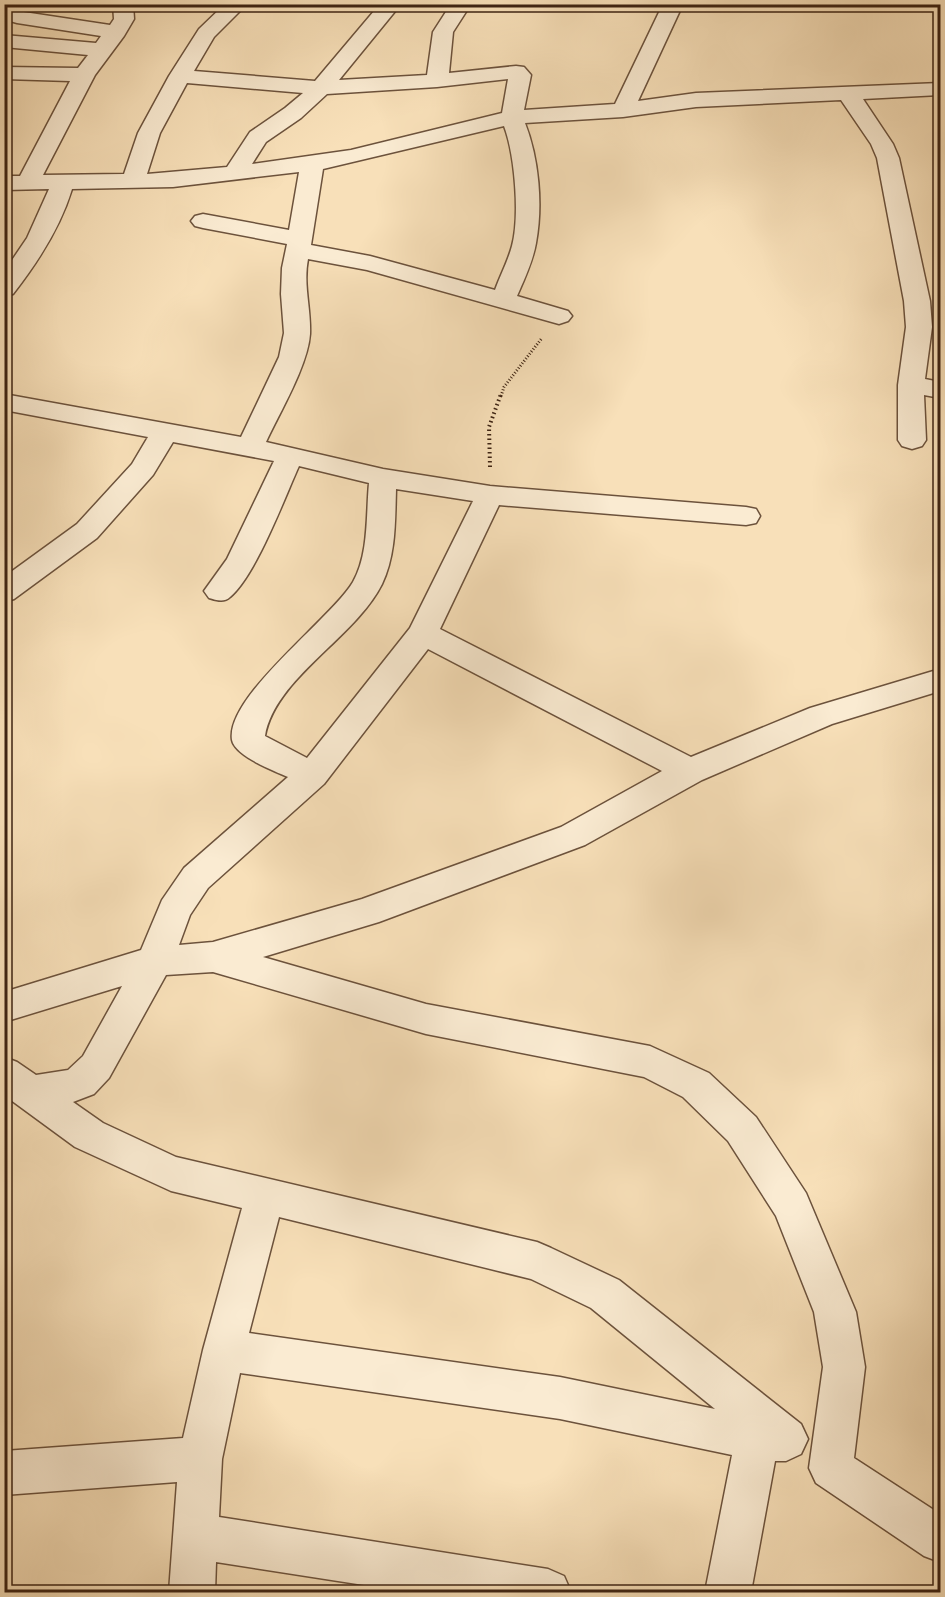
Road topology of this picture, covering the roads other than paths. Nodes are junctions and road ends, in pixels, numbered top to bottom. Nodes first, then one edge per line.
1 (123, 4) edge
2 (237, 4) edge
3 (391, 4) edge
4 (461, 4) edge
5 (673, 4) edge
6 (15, 15) edge
7 (117, 32) junction
8 (4, 41) edge
9 (103, 50) junction
10 (4, 73) edge
11 (84, 75) junction
12 (180, 76) junction
13 (437, 81) junction
14 (321, 88) junction
15 (940, 89) edge
16 (849, 94) junction
17 (623, 110) junction
18 (512, 117) junction
19 (312, 164) junction
20 (235, 172) junction
21 (29, 181) junction
22 (63, 181) junction
23 (133, 181) junction
24 (4, 183) edge
25 (203, 221) dead end
26 (299, 245) junction
27 (4, 289) edge
28 (503, 301) junction
29 (559, 316) road end
30 (911, 385) junction
31 (940, 390) edge
32 (5, 402) edge
33 (165, 432) junction
34 (912, 440) dead end
35 (250, 448) junction
36 (290, 455) junction
37 (383, 478) junction
38 (490, 495) junction
39 (746, 516) dead end
40 (219, 591) dead end
41 (4, 592) edge
42 (423, 633) junction
43 (940, 680) edge
44 (690, 771) junction
45 (312, 775) junction
46 (213, 957) junction
47 (155, 961) junction
48 (4, 1007) edge
49 (18, 1082) edge
50 (265, 1196) junction
51 (224, 1350) junction
52 (772, 1439) junction
53 (200, 1459) junction
54 (831, 1468) junction
55 (4, 1473) edge
56 (196, 1536) junction
57 (940, 1540) edge
58 (192, 1593) edge
59 (548, 1593) edge
60 (728, 1593) edge

1 - 7 street
2 - 12 street
3 - 14 street
4 - 13 street
5 - 17 street
6 - 7 street
7 - 9 street
8 - 9 street
9 - 11 street
10 - 11 street
11 - 21 street
12 - 14 street
12 - 23 street
13 - 14 street
13 - 18 street
14 - 20 street
15 - 16 street
16 - 17 street
16 - 30 street
17 - 18 street
18 - 19 street
18 - 28 street
19 - 20 street
19 - 26 street
20 - 23 street
21 - 22 street
21 - 24 street
22 - 23 street
22 - 27 street
25 - 26 street
26 - 28 street
26 - 35 street
28 - 29 street
30 - 31 street
30 - 34 street
32 - 33 street
33 - 35 street
33 - 41 street
35 - 36 street
36 - 37 street
36 - 40 street
37 - 38 street
37 - 45 street
38 - 39 street
38 - 42 street
42 - 44 street
42 - 45 street
43 - 44 street
44 - 46 street
45 - 47 street
46 - 47 street
46 - 54 street
47 - 48 street
47 - 49 street
49 - 50 street
50 - 51 street
50 - 52 street
51 - 52 street
51 - 53 street
52 - 54 street
52 - 60 street
53 - 55 street
53 - 56 street
54 - 57 street
56 - 58 street
56 - 59 street

